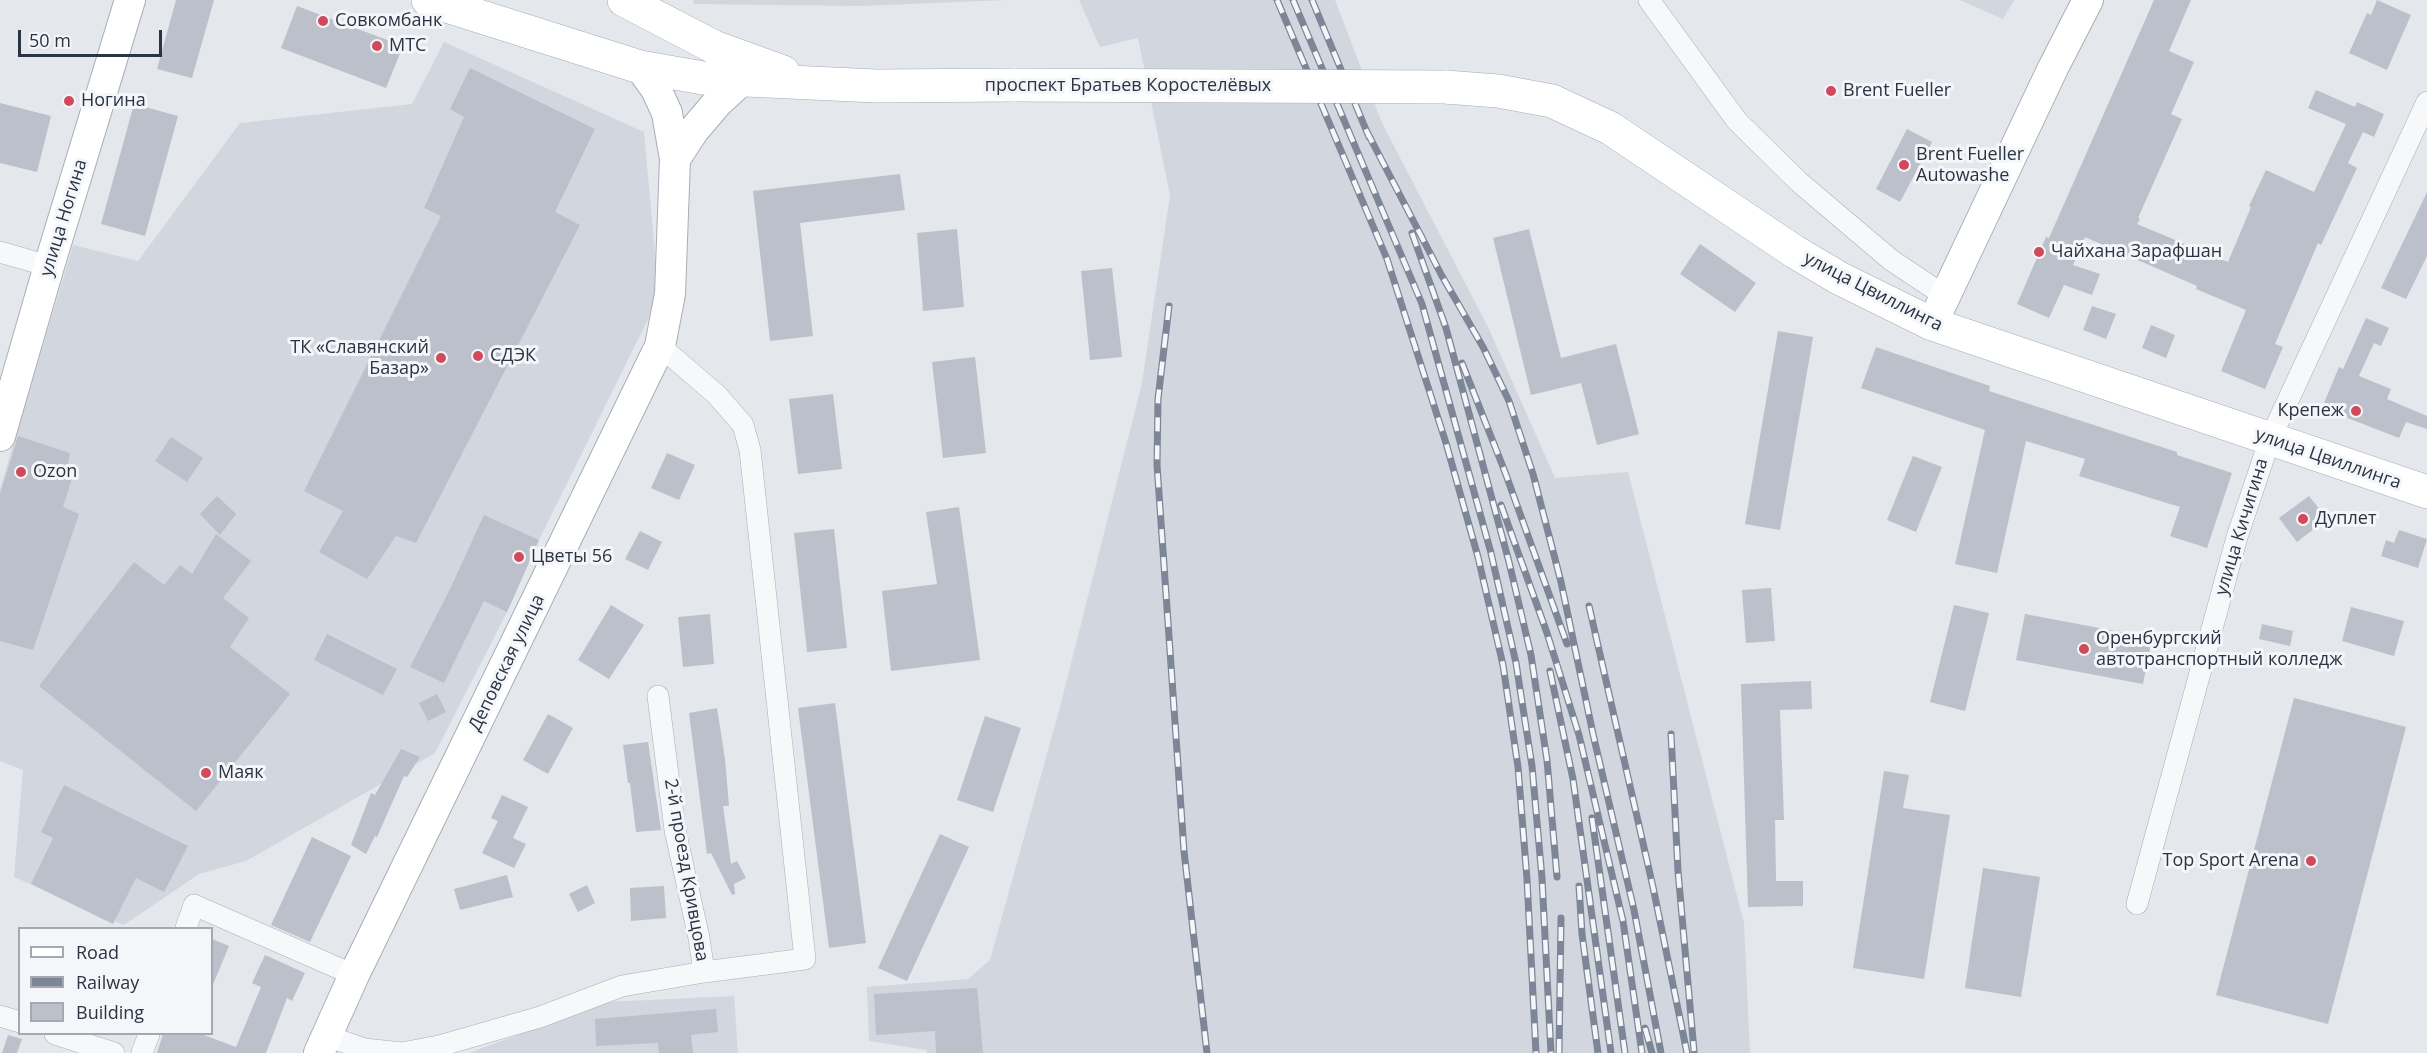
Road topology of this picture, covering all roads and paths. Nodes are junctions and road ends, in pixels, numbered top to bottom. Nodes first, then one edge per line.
1 (130, 0) edge
2 (428, 0) edge
3 (513, 0) edge
4 (624, 0) edge
5 (1649, 0) edge
6 (2088, 0) edge
7 (523, 31) junction
8 (640, 67) junction
9 (742, 80) junction
10 (810, 81) junction
11 (1445, 87) joint
12 (2427, 102) edge
13 (675, 159) junction
14 (0, 252) edge
15 (49, 266) junction
16 (1938, 310) junction
17 (660, 346) junction
18 (0, 436) edge
19 (2270, 439) junction
20 (2427, 492) edge
21 (658, 696) dead end
22 (2137, 904) dead end
23 (186, 927) edge
24 (704, 972) junction
25 (354, 975) junction
26 (0, 1016) edge
27 (18, 1021) edge
28 (58, 1035) edge
29 (149, 1035) edge
30 (323, 1045) edge
31 (114, 1053) edge
32 (142, 1053) edge

1 - 15 street, улица Ногина
2 - 7 main road, проспект Братьев Коростелёвых
3 - 7 main road
4 - 10 main road, проспект Братьев Коростелёвых
5 - 16 street
6 - 16 street
7 - 8 main road, проспект Братьев Коростелёвых
8 - 9 main road, проспект Братьев Коростелёвых
8 - 13 street, Деповская улица
9 - 10 main road, проспект Братьев Коростелёвых
9 - 13 street
10 - 11 main road, проспект Братьев Коростелёвых, bridge
11 - 16 main road, улица Цвиллинга
12 - 19 street, улица Кичигина
13 - 17 street, Деповская улица
14 - 15 street
15 - 18 street, улица Ногина
16 - 19 main road, улица Цвиллинга
17 - 24 street
17 - 25 street, Деповская улица
19 - 20 main road, улица Цвиллинга
19 - 22 street, улица Кичигина
21 - 24 street, 2-й проезд Кривцова
23 - 25 street
24 - 30 street
25 - 30 street, Деповская улица
26 - 27 street
28 - 31 street
29 - 32 street

